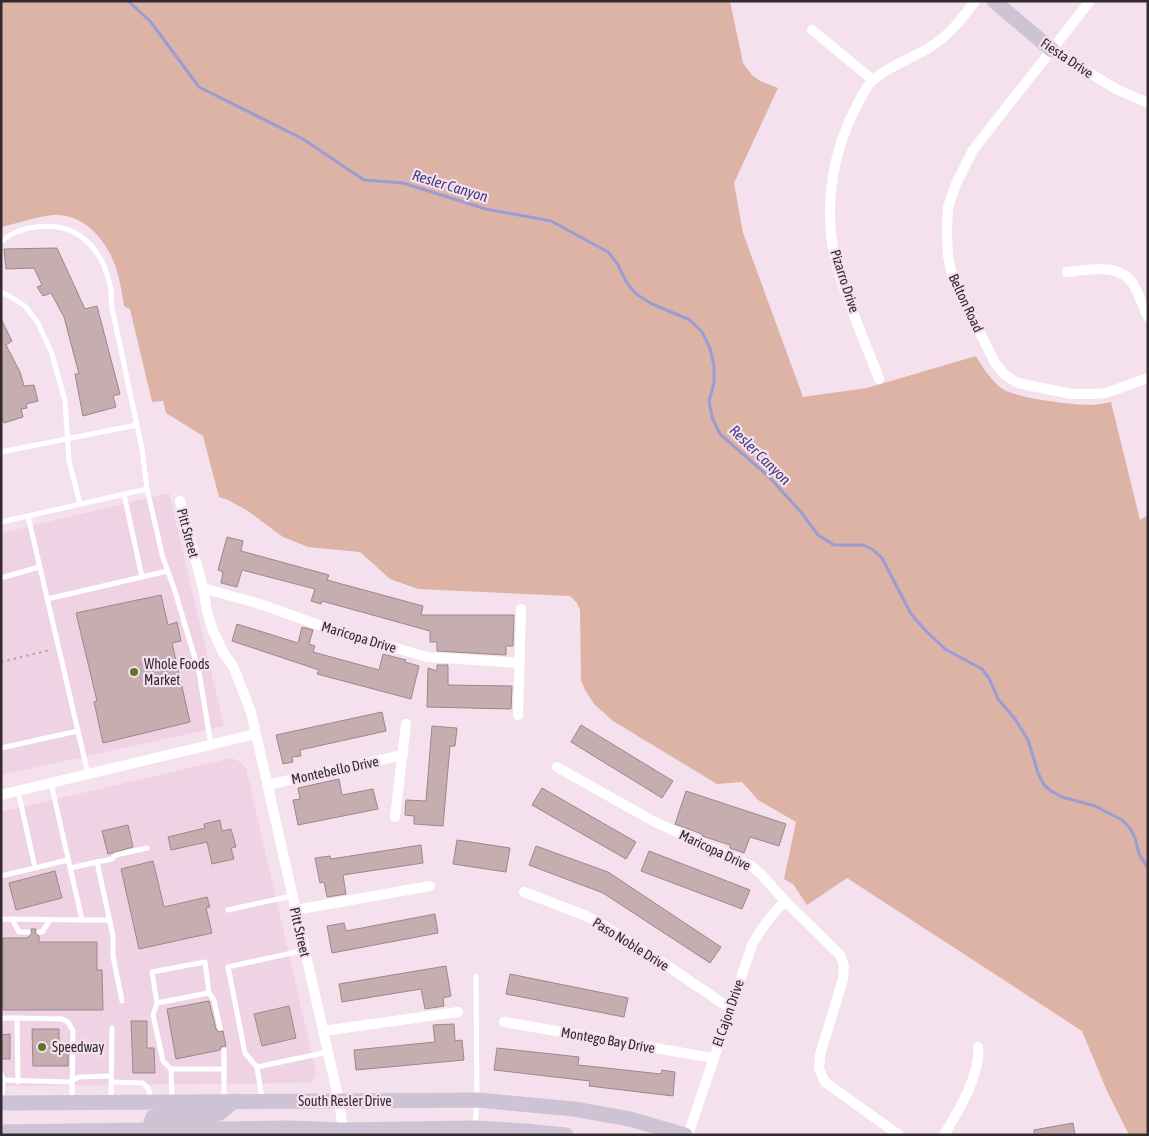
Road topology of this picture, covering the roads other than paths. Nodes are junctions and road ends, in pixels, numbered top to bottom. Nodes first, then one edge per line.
1 (975, 1) edge
2 (994, 1) edge
3 (1090, 1) edge
4 (812, 30) dead end
5 (1052, 50) junction
6 (873, 80) junction
7 (1148, 103) edge
8 (1, 242) edge
9 (1066, 272) dead end
10 (1, 292) edge
11 (1148, 317) edge
12 (1148, 378) edge
13 (879, 379) dead end
14 (137, 425) junction
15 (68, 440) junction
16 (1, 452) edge
17 (147, 489) junction
18 (124, 494) junction
19 (180, 501) dead end
20 (80, 504) junction
21 (28, 516) junction
22 (1, 522) edge
23 (39, 567) junction
24 (168, 571) junction
25 (142, 577) junction
26 (1, 578) edge
27 (203, 588) junction
28 (47, 599) junction
29 (521, 609) dead end
30 (520, 663) junction
31 (518, 715) dead end
32 (406, 724) dead end
33 (78, 732) junction
34 (255, 734) junction
35 (211, 744) junction
36 (1, 748) edge
37 (403, 755) junction
38 (557, 767) dead end
39 (88, 774) junction
40 (51, 783) junction
41 (267, 785) junction
42 (18, 791) junction
43 (1, 794) edge
44 (395, 817) dead end
45 (147, 848) dead end
46 (68, 860) junction
47 (97, 862) junction
48 (34, 863) dead end
49 (70, 868) junction
50 (1, 876) edge
51 (430, 886) dead end
52 (524, 892) dead end
53 (292, 896) junction
54 (785, 901) junction
55 (228, 910) dead end
56 (295, 910) junction
57 (1, 920) edge
58 (12, 920) junction
59 (50, 920) junction
60 (82, 920) junction
61 (110, 920) junction
62 (28, 932) dead end
63 (39, 932) dead end
64 (305, 950) junction
65 (476, 976) dead end
66 (209, 993) junction
67 (122, 1001) dead end
68 (156, 1003) junction
69 (731, 1009) junction
70 (458, 1012) dead end
71 (1, 1018) edge
72 (17, 1018) junction
73 (504, 1022) dead end
74 (112, 1028) dead end
75 (220, 1028) dead end
76 (323, 1031) junction
77 (978, 1047) dead end
78 (224, 1050) dead end
79 (328, 1052) junction
80 (713, 1058) junction
81 (257, 1067) junction
82 (171, 1069) junction
83 (224, 1069) junction
84 (1, 1073) edge
85 (111, 1079) junction
86 (73, 1080) junction
87 (2, 1081) edge
88 (18, 1082) junction
89 (478, 1100) junction
90 (340, 1101) junction
91 (72, 1102) junction
92 (111, 1102) junction
93 (153, 1102) junction
94 (172, 1102) junction
95 (229, 1102) junction
96 (262, 1102) junction
97 (2, 1103) edge
98 (343, 1130) junction
99 (1, 1132) edge
100 (288, 1132) edge
101 (474, 1132) edge
102 (61, 1133) edge
103 (123, 1133) edge
104 (153, 1133) edge
105 (566, 1135) edge
106 (686, 1135) edge
107 (899, 1135) edge
108 (944, 1135) edge

1 - 6 street, Pizarro Drive
2 - 5 main road, Fiesta Drive
3 - 5 street, Belton Road
4 - 6 street
5 - 7 street, Fiesta Drive
5 - 12 street, Belton Road
6 - 13 street, Pizarro Drive
8 - 14 lane
9 - 11 street
10 - 15 lane
14 - 15 lane
14 - 17 lane
15 - 16 lane
15 - 20 lane
17 - 18 lane
17 - 24 lane
18 - 20 lane
18 - 25 lane
19 - 27 street, Pitt Street
20 - 21 lane
21 - 22 lane
21 - 23 lane
23 - 26 lane
23 - 28 lane
24 - 25 lane
24 - 35 lane
25 - 28 lane
27 - 30 street, Maricopa Drive
27 - 34 street, Pitt Street
28 - 33 lane
29 - 30 street
30 - 31 street
32 - 37 street
33 - 36 lane
33 - 39 lane
34 - 35 street
34 - 41 street, Pitt Street
35 - 39 street
37 - 41 street, Montebello Drive
37 - 44 street
38 - 54 street, Maricopa Drive
39 - 40 street
40 - 42 street
40 - 46 lane
41 - 53 street, Pitt Street
42 - 43 street
42 - 48 lane
45 - 47 lane
46 - 49 lane
46 - 50 lane
47 - 49 lane
47 - 61 lane
49 - 60 lane
51 - 56 street
52 - 69 street, Paso Noble Drive
53 - 55 lane
53 - 56 street, Pitt Street
54 - 69 street, El Cajon Drive
54 - 107 street, Maricopa Drive
56 - 64 street, Pitt Street
57 - 58 lane
58 - 59 lane
58 - 62 lane
59 - 60 lane
59 - 63 lane
60 - 61 lane
61 - 67 lane
64 - 76 street, Pitt Street
64 - 81 lane
65 - 89 lane
66 - 68 lane
66 - 68 lane
66 - 75 lane
68 - 82 lane
69 - 80 street, El Cajon Drive
70 - 76 street
71 - 72 lane
72 - 86 lane
72 - 88 lane
73 - 80 street, Montego Bay Drive
74 - 85 lane
76 - 79 street, Pitt Street
77 - 108 street
78 - 83 lane
79 - 81 lane
79 - 90 street, Pitt Street
80 - 106 street, El Cajon Drive
81 - 96 lane
82 - 83 lane
82 - 94 lane
83 - 95 lane
84 - 87 lane
85 - 86 lane
85 - 92 lane
85 - 93 lane
86 - 88 lane
86 - 91 lane
87 - 88 lane
87 - 97 lane
89 - 90 main road, South Resler Drive
89 - 101 lane
89 - 106 main road, South Resler Drive
90 - 96 main road, South Resler Drive
90 - 98 street, Pitt Street
91 - 92 main road, South Resler Drive
91 - 97 main road, South Resler Drive
92 - 93 main road, South Resler Drive
93 - 94 main road, South Resler Drive
94 - 95 main road, South Resler Drive
95 - 96 main road, South Resler Drive
95 - 104 main road
98 - 100 main road, South Resler Drive
98 - 101 main road, South Resler Drive
99 - 102 main road, South Resler Drive
100 - 104 main road, South Resler Drive
101 - 105 main road, South Resler Drive
102 - 103 main road, South Resler Drive
103 - 104 main road, South Resler Drive

